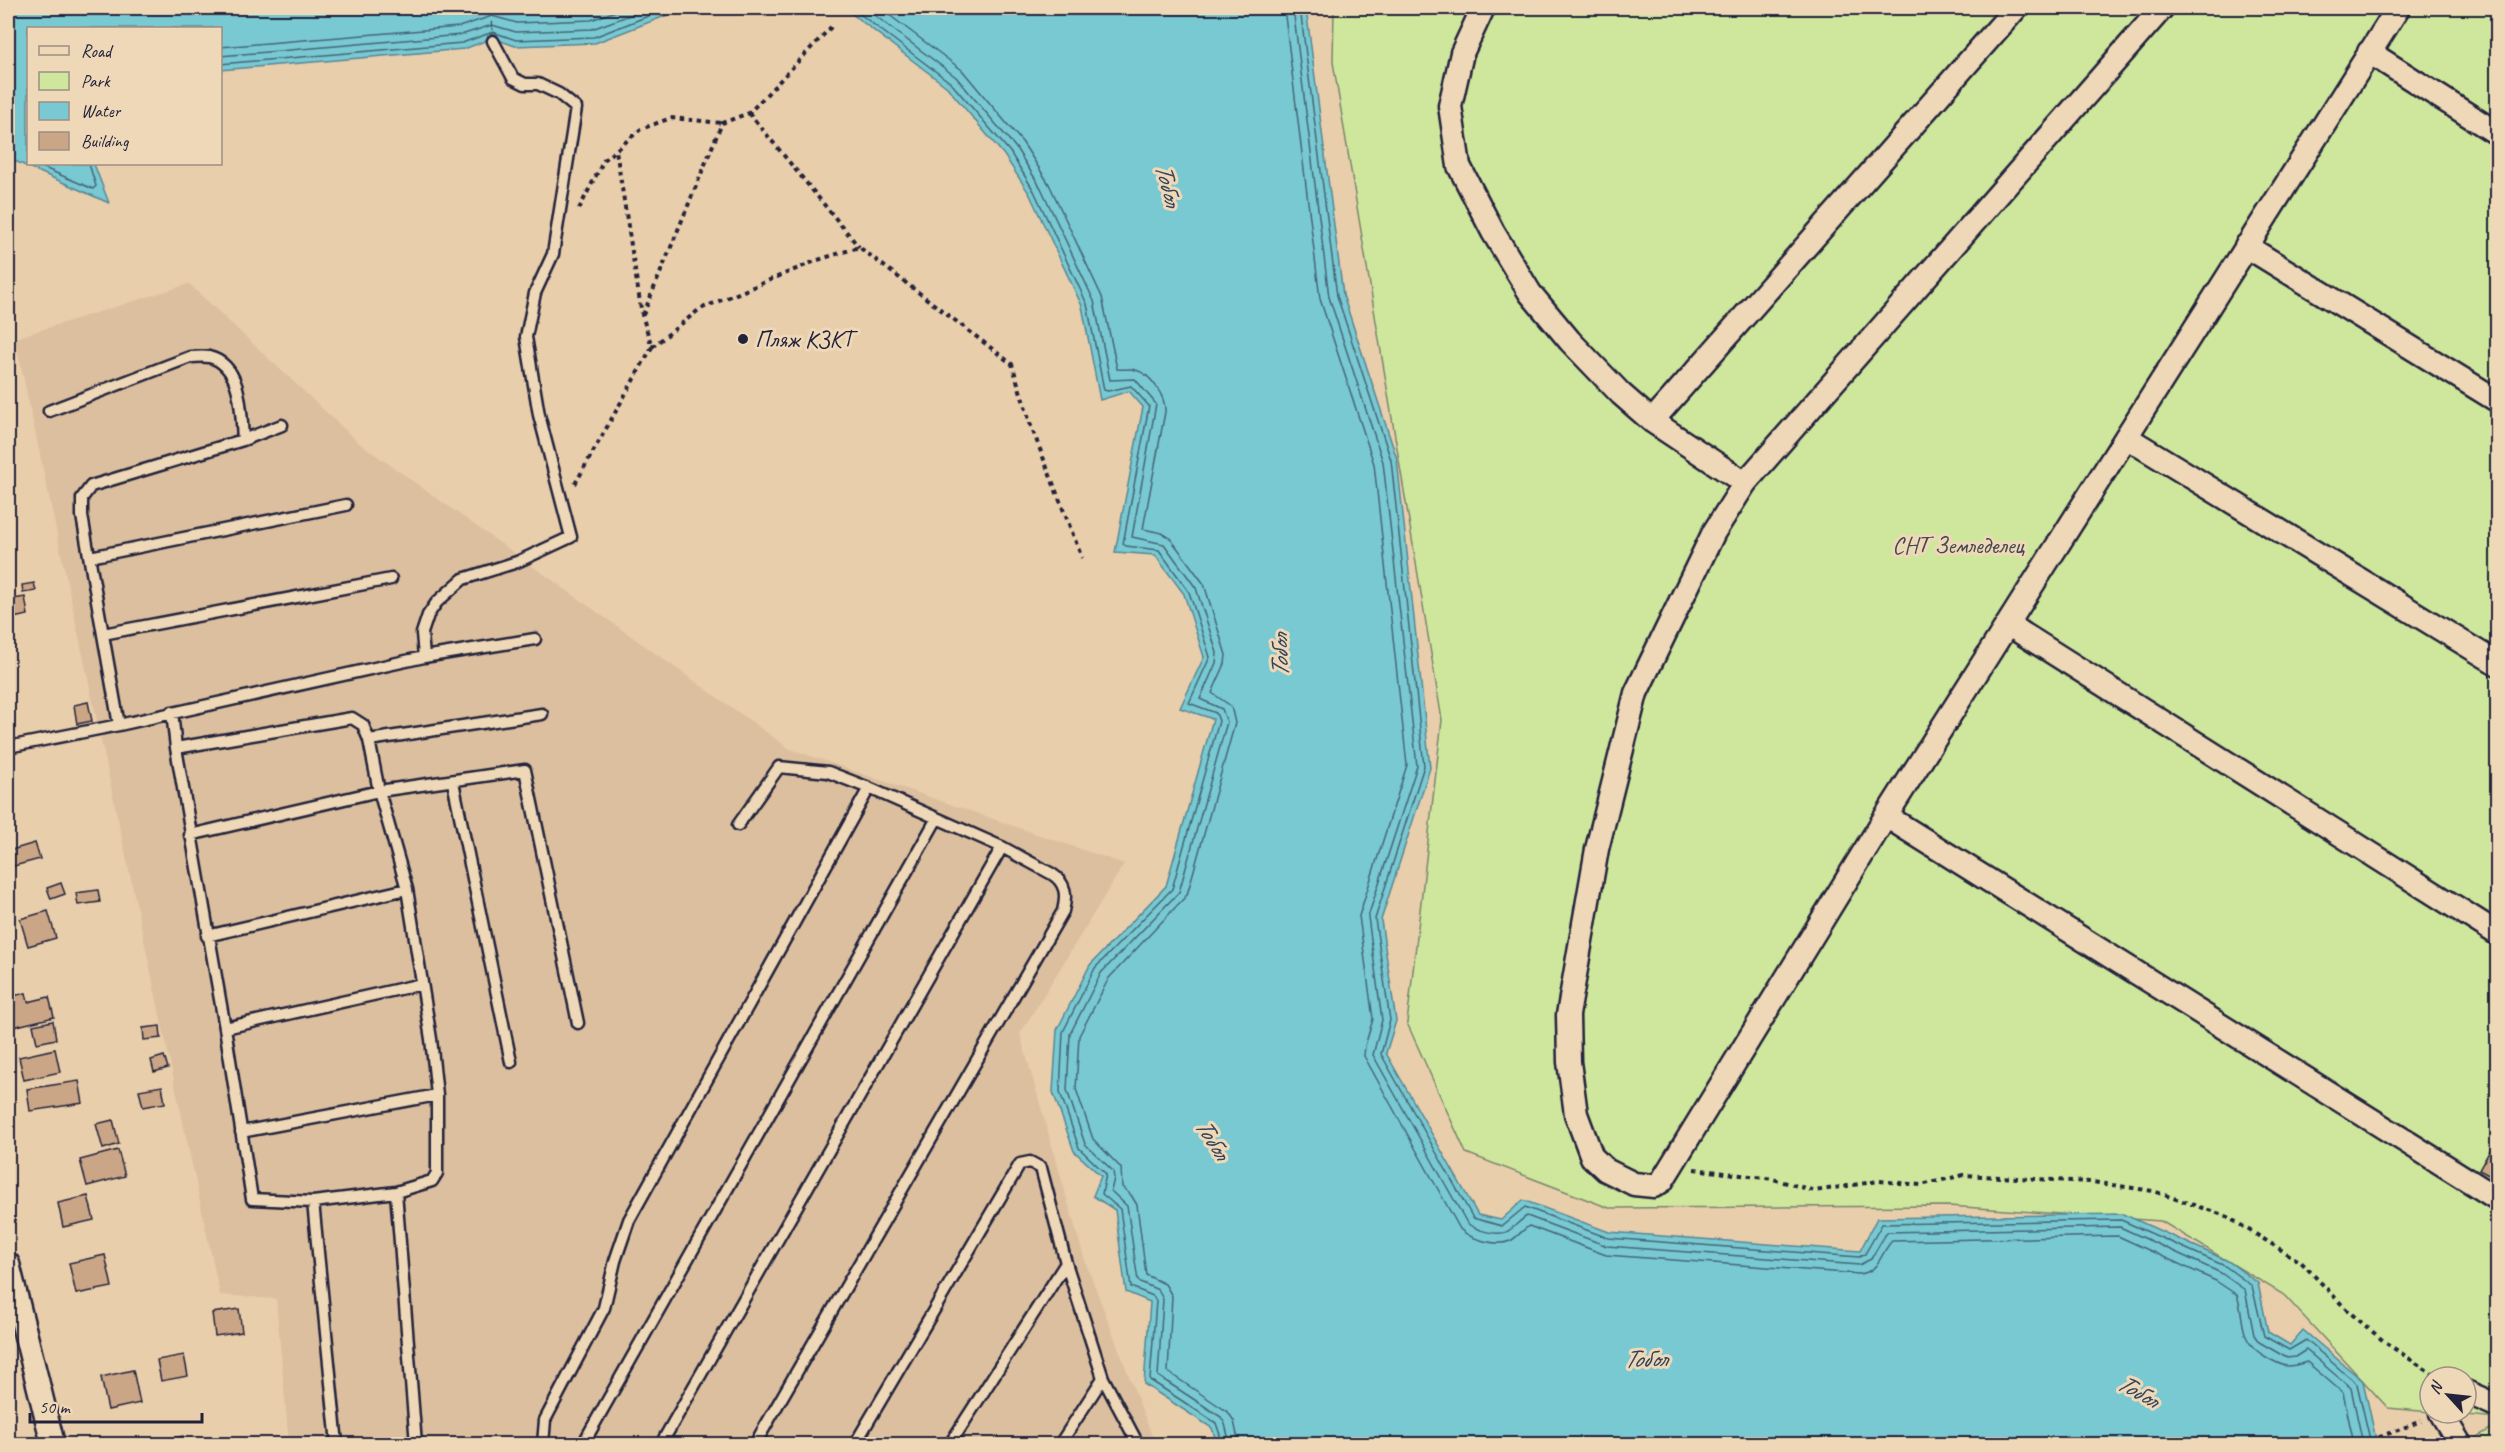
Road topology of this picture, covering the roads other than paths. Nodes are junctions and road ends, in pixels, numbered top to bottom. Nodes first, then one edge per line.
1 (1484, 8) edge
2 (2016, 8) edge
3 (2162, 8) edge
4 (2398, 8) edge
5 (493, 40) dead end
6 (2369, 52) junction
7 (2498, 134) edge
8 (2246, 246) junction
9 (2498, 401) edge
10 (49, 411) dead end
11 (1652, 421) junction
12 (282, 425) dead end
13 (2126, 437) junction
14 (243, 440) junction
15 (1745, 483) junction
16 (346, 505) dead end
17 (90, 557) junction
18 (391, 579) dead end
19 (2009, 625) junction
20 (103, 634) junction
21 (535, 639) dead end
22 (424, 657) junction
23 (2498, 664) edge
24 (172, 712) junction
25 (542, 714) dead end
26 (119, 725) junction
27 (369, 740) junction
28 (8, 747) edge
29 (176, 748) junction
30 (453, 782) junction
31 (869, 788) junction
32 (379, 791) junction
33 (1886, 816) junction
34 (936, 820) junction
35 (738, 825) dead end
36 (190, 835) junction
37 (1002, 847) junction
38 (407, 889) junction
39 (2498, 933) edge
40 (207, 936) junction
41 (423, 984) junction
42 (578, 1023) dead end
43 (225, 1028) junction
44 (511, 1062) dead end
45 (437, 1095) junction
46 (241, 1132) junction
47 (396, 1191) junction
48 (2498, 1199) edge
49 (313, 1202) junction
50 (1066, 1263) junction
51 (8, 1264) edge
52 (10, 1290) edge
53 (1103, 1378) junction
54 (2478, 1397) edge
55 (2498, 1406) edge
56 (2448, 1425) edge
57 (52, 1444) edge
58 (337, 1444) edge
59 (416, 1444) edge
60 (543, 1444) edge
61 (583, 1444) edge
62 (661, 1444) edge
63 (755, 1444) edge
64 (855, 1444) edge
65 (950, 1444) edge
66 (1060, 1444) edge
67 (1138, 1444) edge
68 (2460, 1444) edge

1 - 11 street
2 - 11 street
3 - 15 street
4 - 6 street
5 - 22 lane
6 - 7 street
6 - 8 street
8 - 9 street
8 - 13 street
10 - 14 lane
11 - 15 street
12 - 14 lane
13 - 19 street
13 - 23 street
14 - 17 lane
15 - 33 street
16 - 17 lane
17 - 20 lane
18 - 20 lane
19 - 33 street
19 - 39 street
20 - 26 lane
21 - 22 lane
22 - 24 lane
24 - 26 lane
24 - 29 lane
25 - 27 lane
26 - 28 lane
27 - 29 lane
27 - 32 lane
29 - 36 lane
30 - 32 lane
30 - 42 lane
30 - 44 lane
31 - 34 lane
31 - 35 lane
31 - 60 lane
32 - 36 lane
32 - 38 lane
33 - 48 street
34 - 37 lane
34 - 61 lane
36 - 40 lane
37 - 62 lane
37 - 63 lane
38 - 40 lane
38 - 41 lane
40 - 43 lane
41 - 43 lane
41 - 45 lane
43 - 46 lane
45 - 46 lane
45 - 47 lane
46 - 49 lane
47 - 49 lane
47 - 59 lane
49 - 58 lane
50 - 53 lane
50 - 64 lane
50 - 65 lane
51 - 52 street
52 - 57 street
53 - 66 lane
53 - 67 lane
54 - 55 street
56 - 68 street

